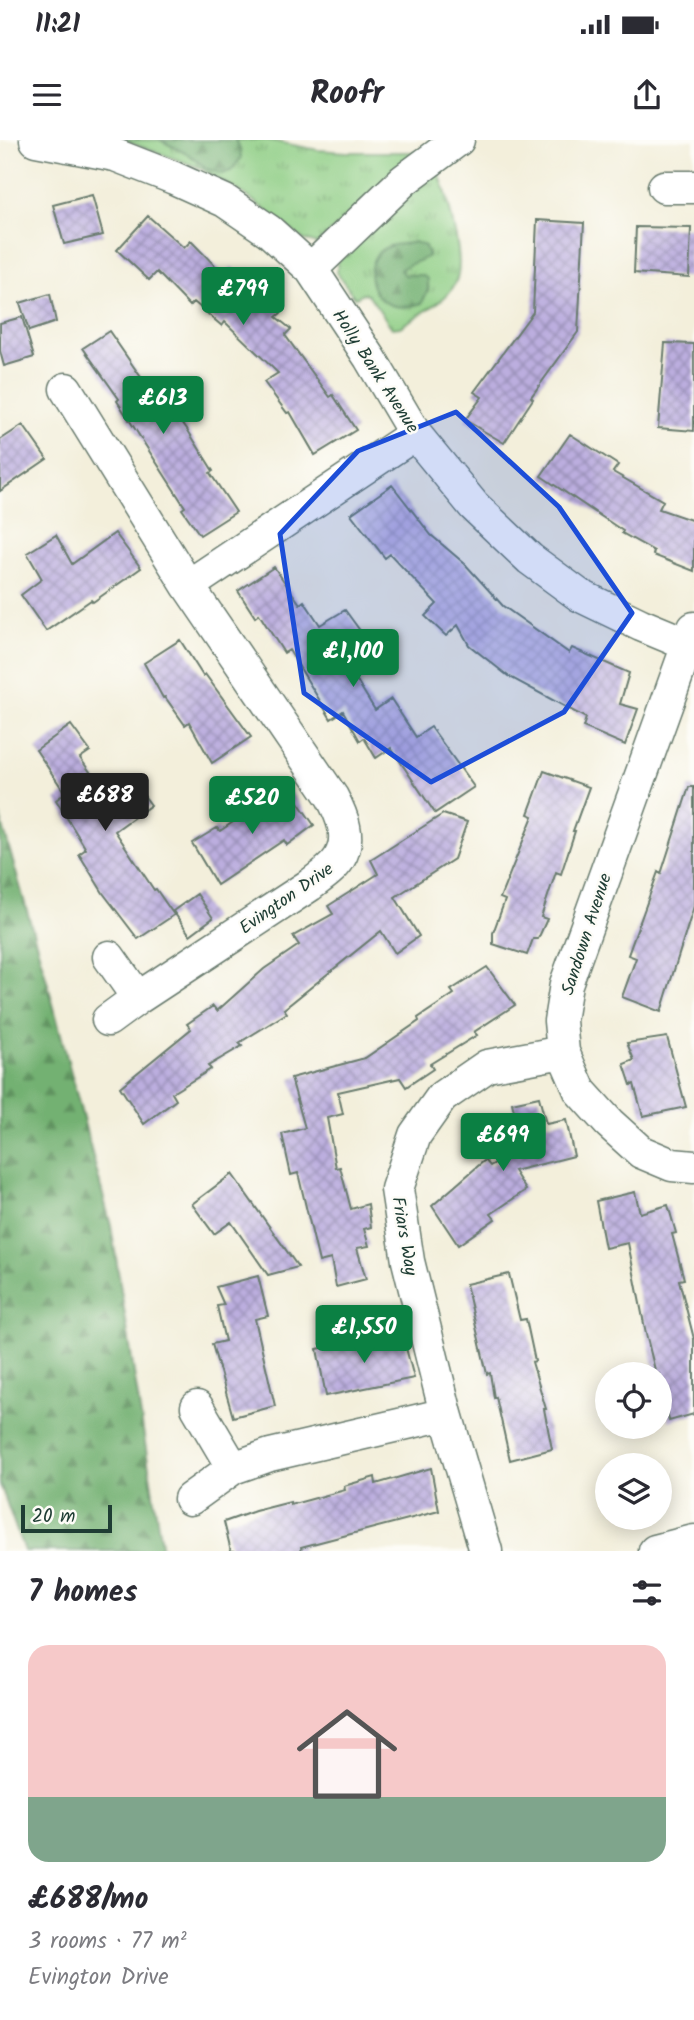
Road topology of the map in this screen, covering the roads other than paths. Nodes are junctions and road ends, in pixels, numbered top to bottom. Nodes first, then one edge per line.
1 (458, 140) edge
2 (43, 141) edge
3 (311, 269) junction
4 (66, 389) dead end
5 (415, 434) junction
6 (188, 586) junction
7 (692, 640) edge
8 (109, 957) dead end
9 (138, 998) junction
10 (108, 1020) dead end
11 (563, 1052) junction
12 (694, 1167) edge
13 (197, 1406) dead end
14 (446, 1414) junction
15 (233, 1468) junction
16 (190, 1499) dead end
17 (694, 1541) edge
18 (486, 1551) edge
19 (655, 1551) edge

1 - 3 street
2 - 3 street, Holly Bank Avenue
3 - 5 street, Holly Bank Avenue
4 - 6 street, Evington Drive
5 - 6 street
5 - 7 street, Holly Bank Avenue
6 - 9 street, Evington Drive
7 - 11 street, Sandown Avenue
8 - 9 street
9 - 10 street, Evington Drive
11 - 12 street, Sandown Avenue
11 - 14 street, Friars Way
13 - 15 street
14 - 15 street
14 - 18 street, Friars Way
15 - 16 street
17 - 19 street

